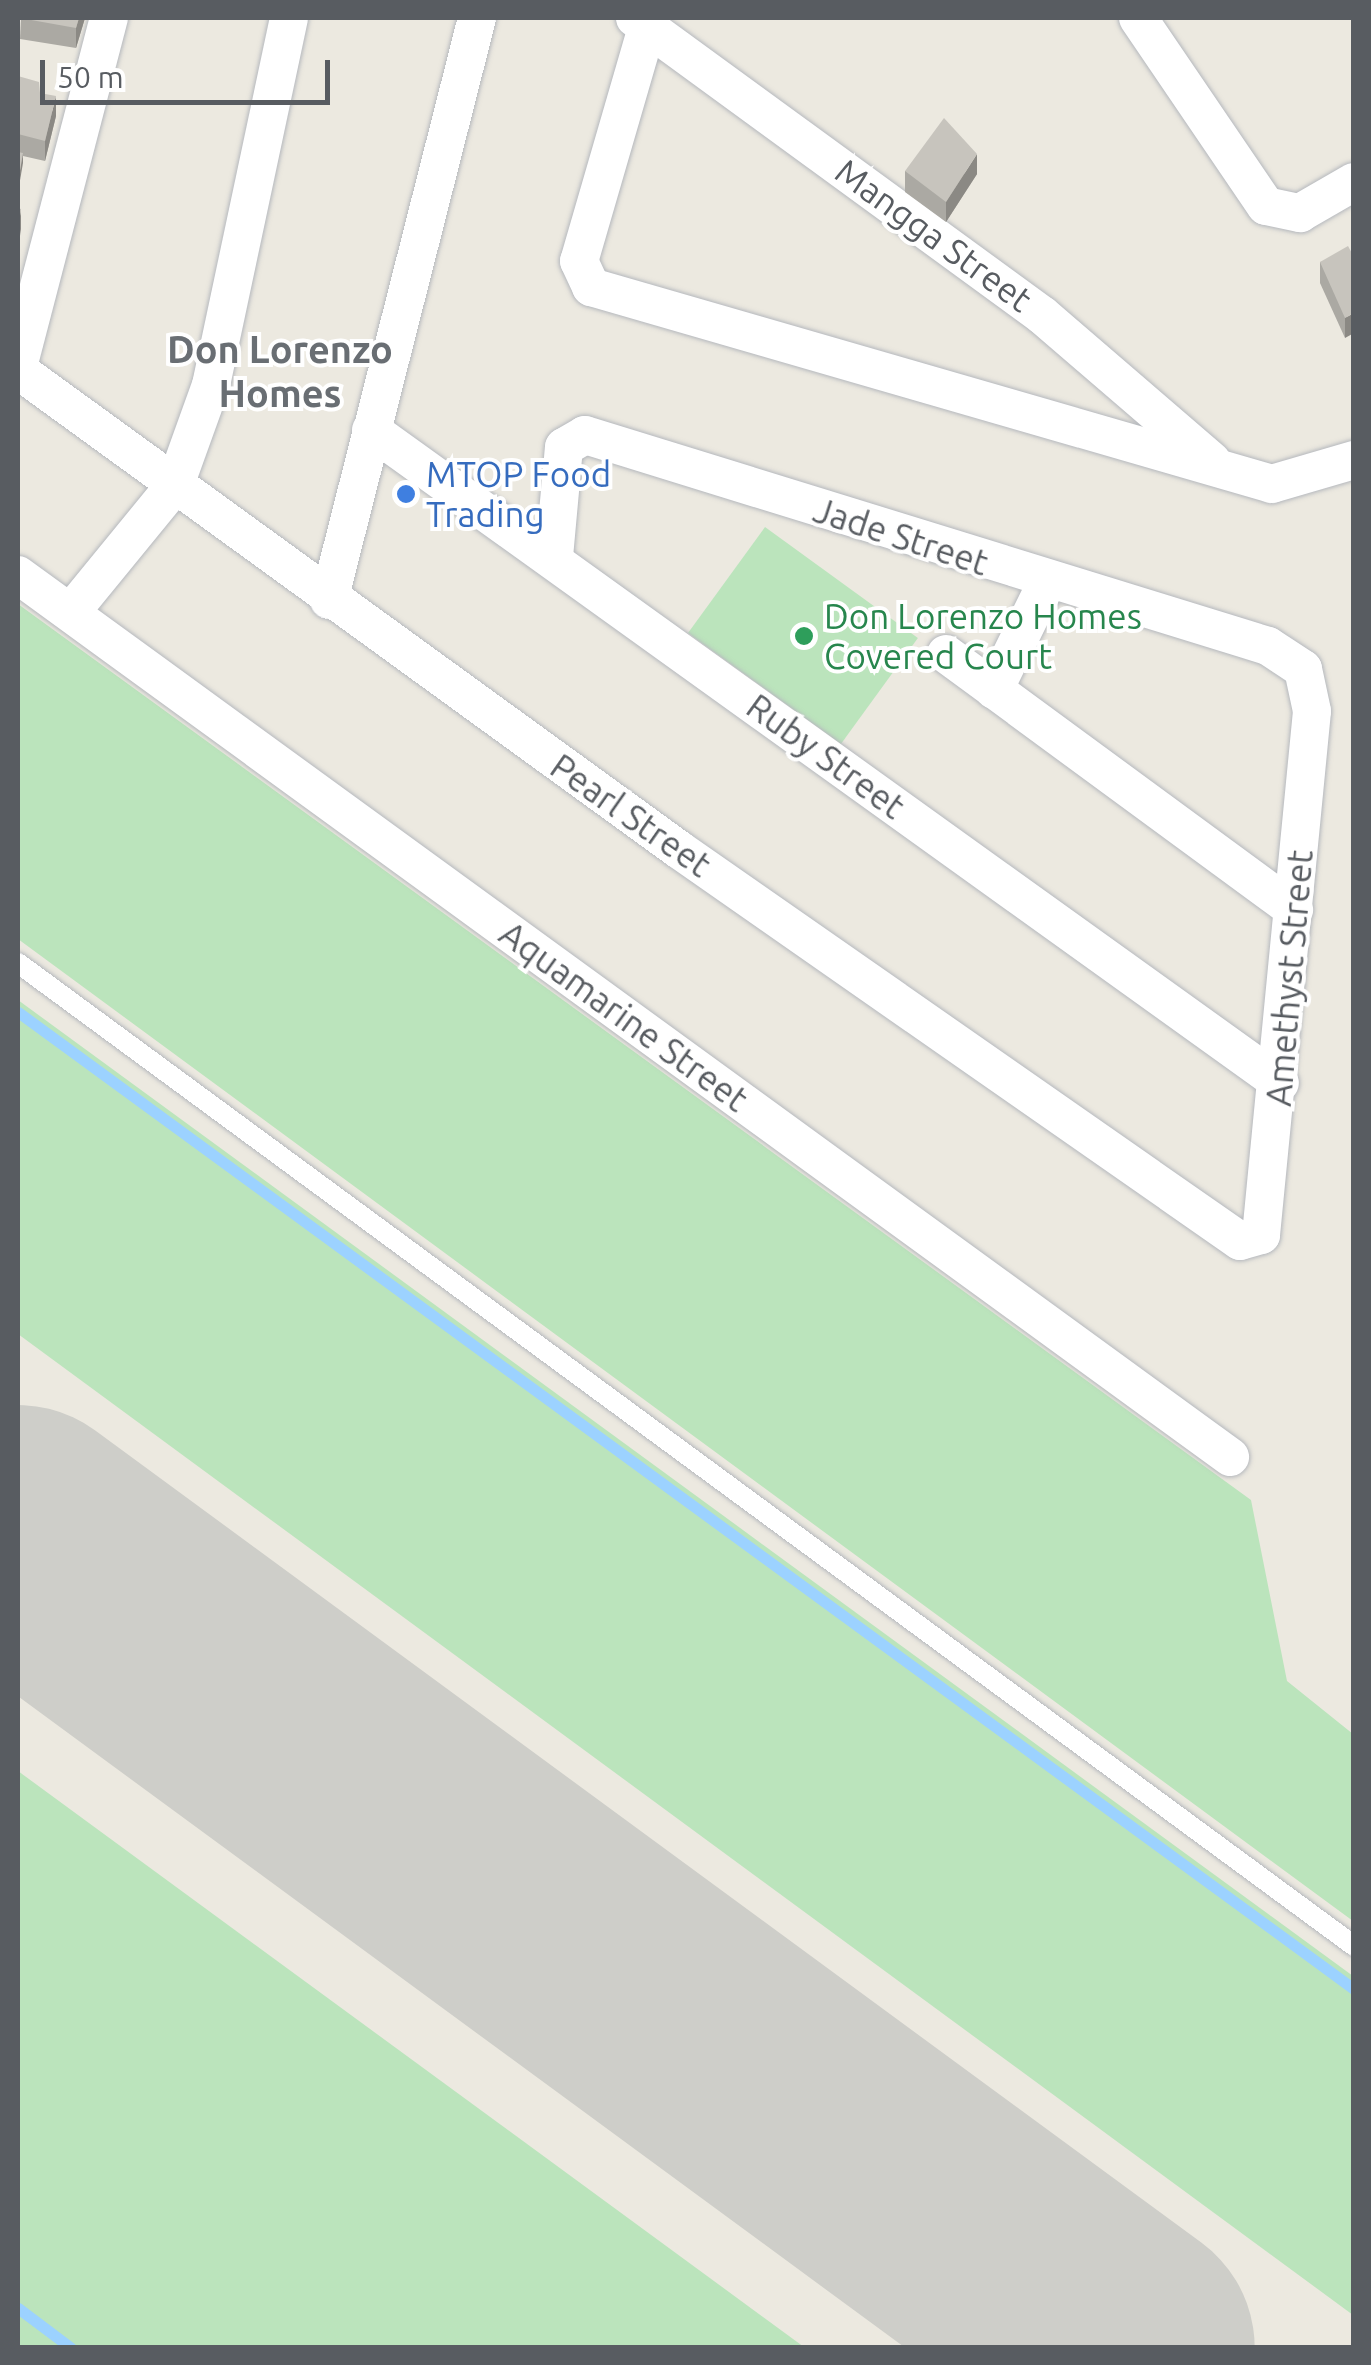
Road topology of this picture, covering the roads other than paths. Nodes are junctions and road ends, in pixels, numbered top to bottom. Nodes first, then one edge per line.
1 (109, 18) edge
2 (289, 18) edge
3 (477, 18) edge
4 (1138, 18) edge
5 (642, 21) edge
6 (1354, 182) edge
7 (18, 369) edge
8 (371, 430) junction
9 (1343, 466) edge
10 (1222, 469) junction
11 (175, 484) junction
12 (554, 556) junction
13 (18, 575) edge
14 (1046, 584) junction
15 (330, 600) junction
16 (71, 612) junction
17 (946, 654) dead end
18 (994, 690) junction
19 (1312, 711) joint
20 (1294, 910) junction
21 (18, 963) edge
22 (1280, 1083) junction
23 (1254, 1240) joint
24 (1230, 1457) dead end
25 (1354, 1946) edge

1 - 7 street
2 - 11 street
3 - 8 street
4 - 6 street
5 - 10 street, Mangga Street
5 - 10 street
7 - 11 street, Pearl Street
8 - 12 street, Ruby Street
8 - 15 street
9 - 10 street
11 - 15 street, Pearl Street
11 - 16 street
12 - 14 street, Jade Street
12 - 22 street, Ruby Street
13 - 16 street, Aquamarine Street
14 - 18 street
14 - 19 street, Jade Street
15 - 23 street, Pearl Street
16 - 24 street, Aquamarine Street
17 - 18 street
18 - 20 street
19 - 20 street, Amethyst Street
20 - 22 street, Amethyst Street
21 - 25 lane
22 - 23 street, Amethyst Street

